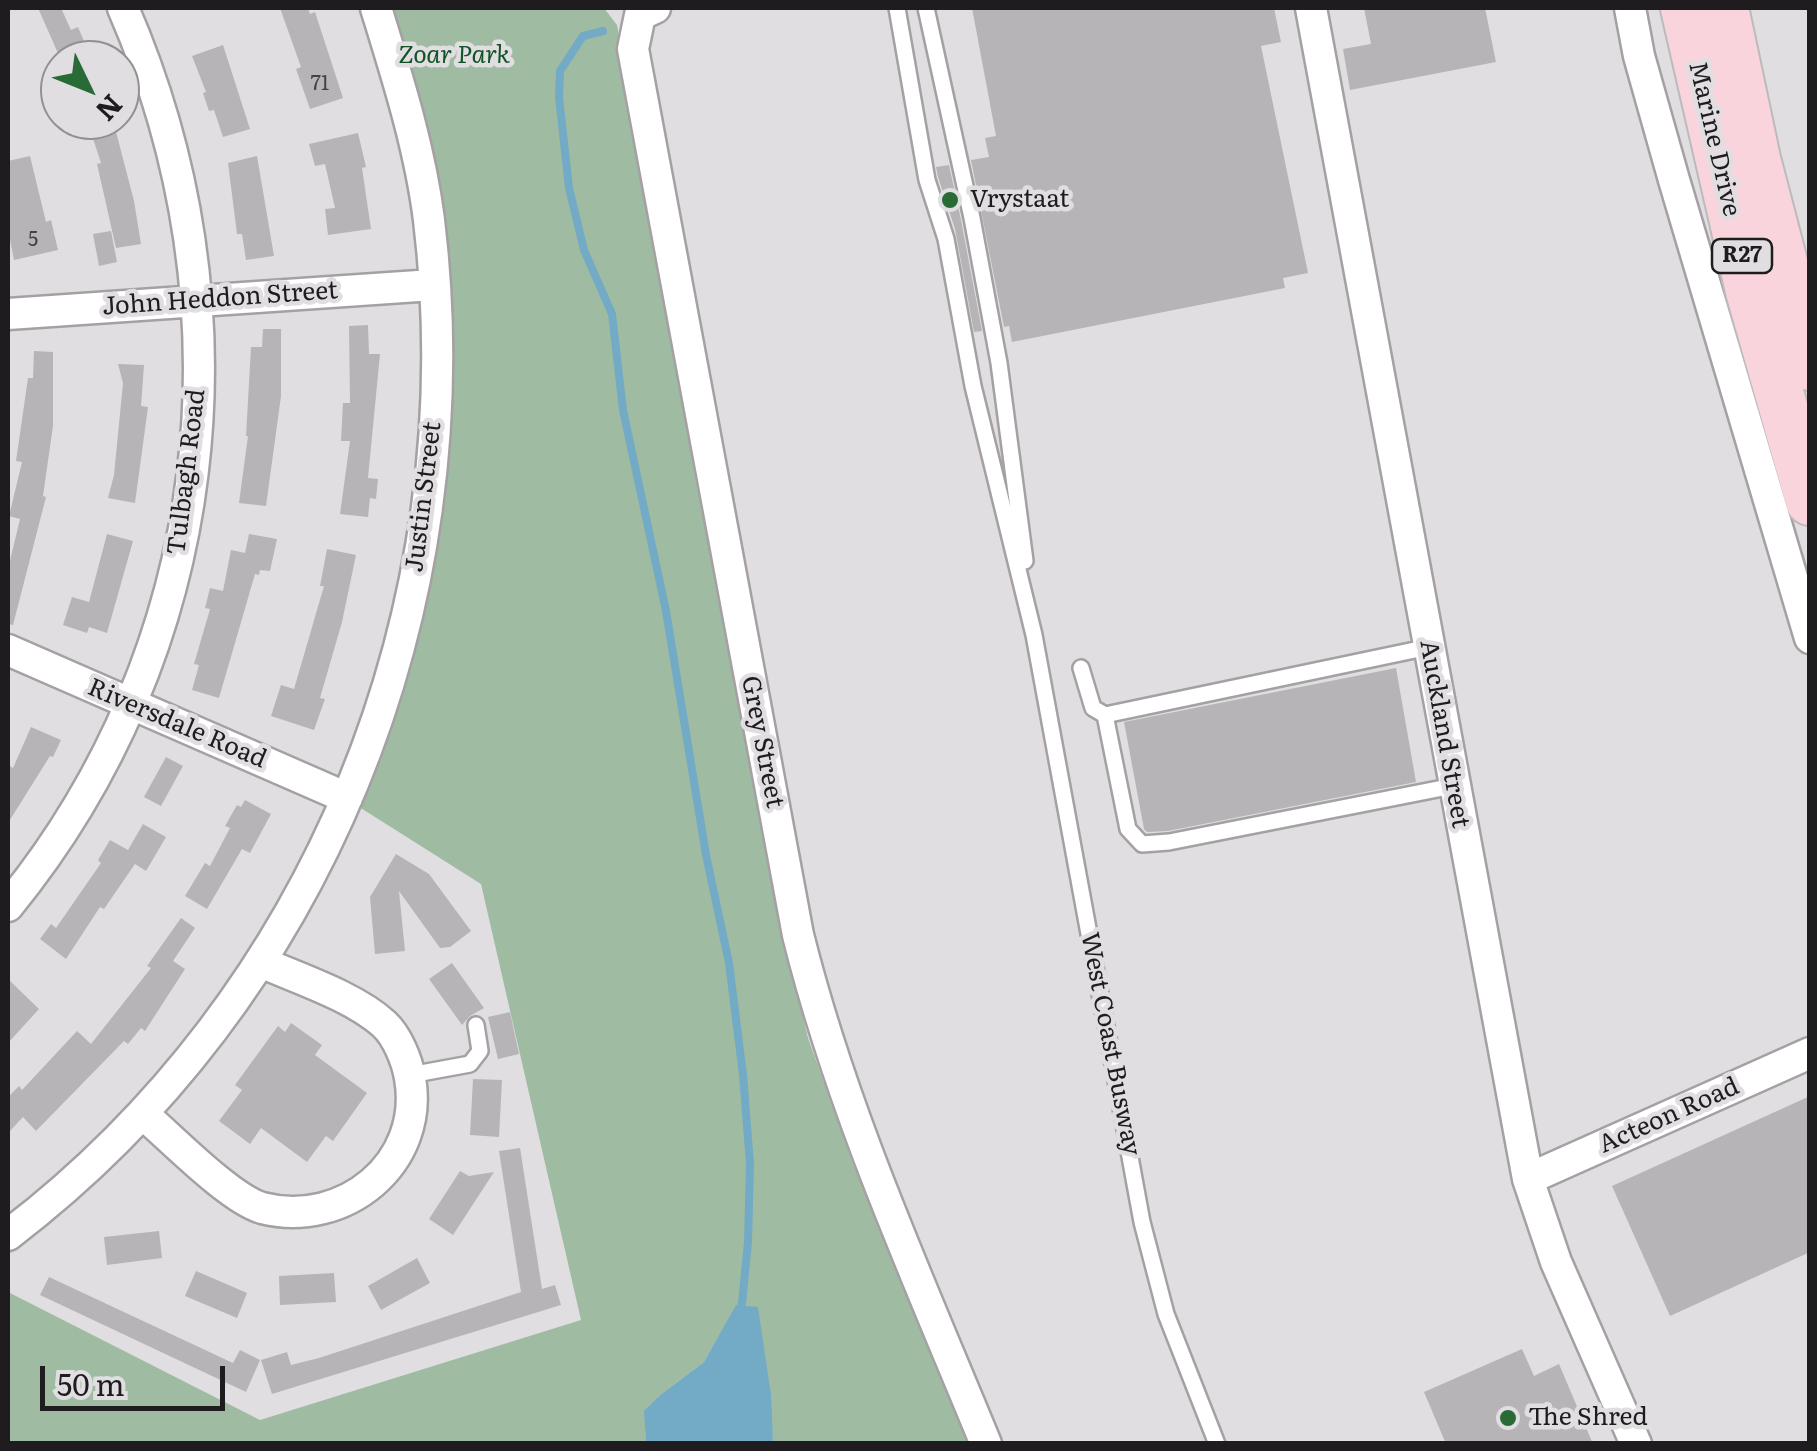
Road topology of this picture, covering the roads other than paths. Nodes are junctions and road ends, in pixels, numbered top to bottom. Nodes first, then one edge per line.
1 (122, 8) edge
2 (376, 8) edge
3 (896, 8) edge
4 (926, 8) edge
5 (1311, 8) edge
6 (1630, 8) edge
7 (1685, 8) edge
8 (1724, 8) edge
9 (648, 11) edge
10 (433, 285) junction
11 (198, 300) junction
12 (8, 314) edge
13 (1810, 366) edge
14 (1810, 501) edge
15 (1034, 635) junction
16 (1810, 638) edge
17 (1429, 646) junction
18 (8, 650) edge
19 (1080, 668) dead end
20 (129, 704) junction
21 (1104, 715) junction
22 (1453, 786) junction
23 (348, 798) junction
24 (8, 906) edge
25 (261, 962) junction
26 (476, 1025) dead end
27 (1810, 1053) edge
28 (410, 1075) junction
29 (142, 1114) junction
30 (1528, 1179) junction
31 (12, 1224) edge
32 (986, 1444) edge
33 (1217, 1444) edge
34 (1636, 1444) edge

1 - 11 street, Tulbagh Road
2 - 10 street, Justin Street
3 - 15 lane, West Coast Busway
4 - 15 lane, West Coast Busway
5 - 17 street, Auckland Street
6 - 16 street
7 - 14 main road, Marine Drive / R27
8 - 13 main road, Marine Drive / R27
9 - 32 street, Grey Street
10 - 11 street, John Heddon Street
10 - 23 street, Justin Street
11 - 12 street, John Heddon Street
11 - 20 street, Tulbagh Road
15 - 33 lane, West Coast Busway
17 - 21 lane
17 - 22 street, Auckland Street
18 - 20 street, Riversdale Road
19 - 21 lane
20 - 23 street, Riversdale Road
20 - 24 street, Tulbagh Road
21 - 22 lane
22 - 30 street, Auckland Street
23 - 25 street, Justin Street
25 - 28 street
25 - 29 street, Justin Street
26 - 28 lane
27 - 30 street, Acteon Road
28 - 29 street
29 - 31 street, Justin Street
30 - 34 street, Auckland Street

